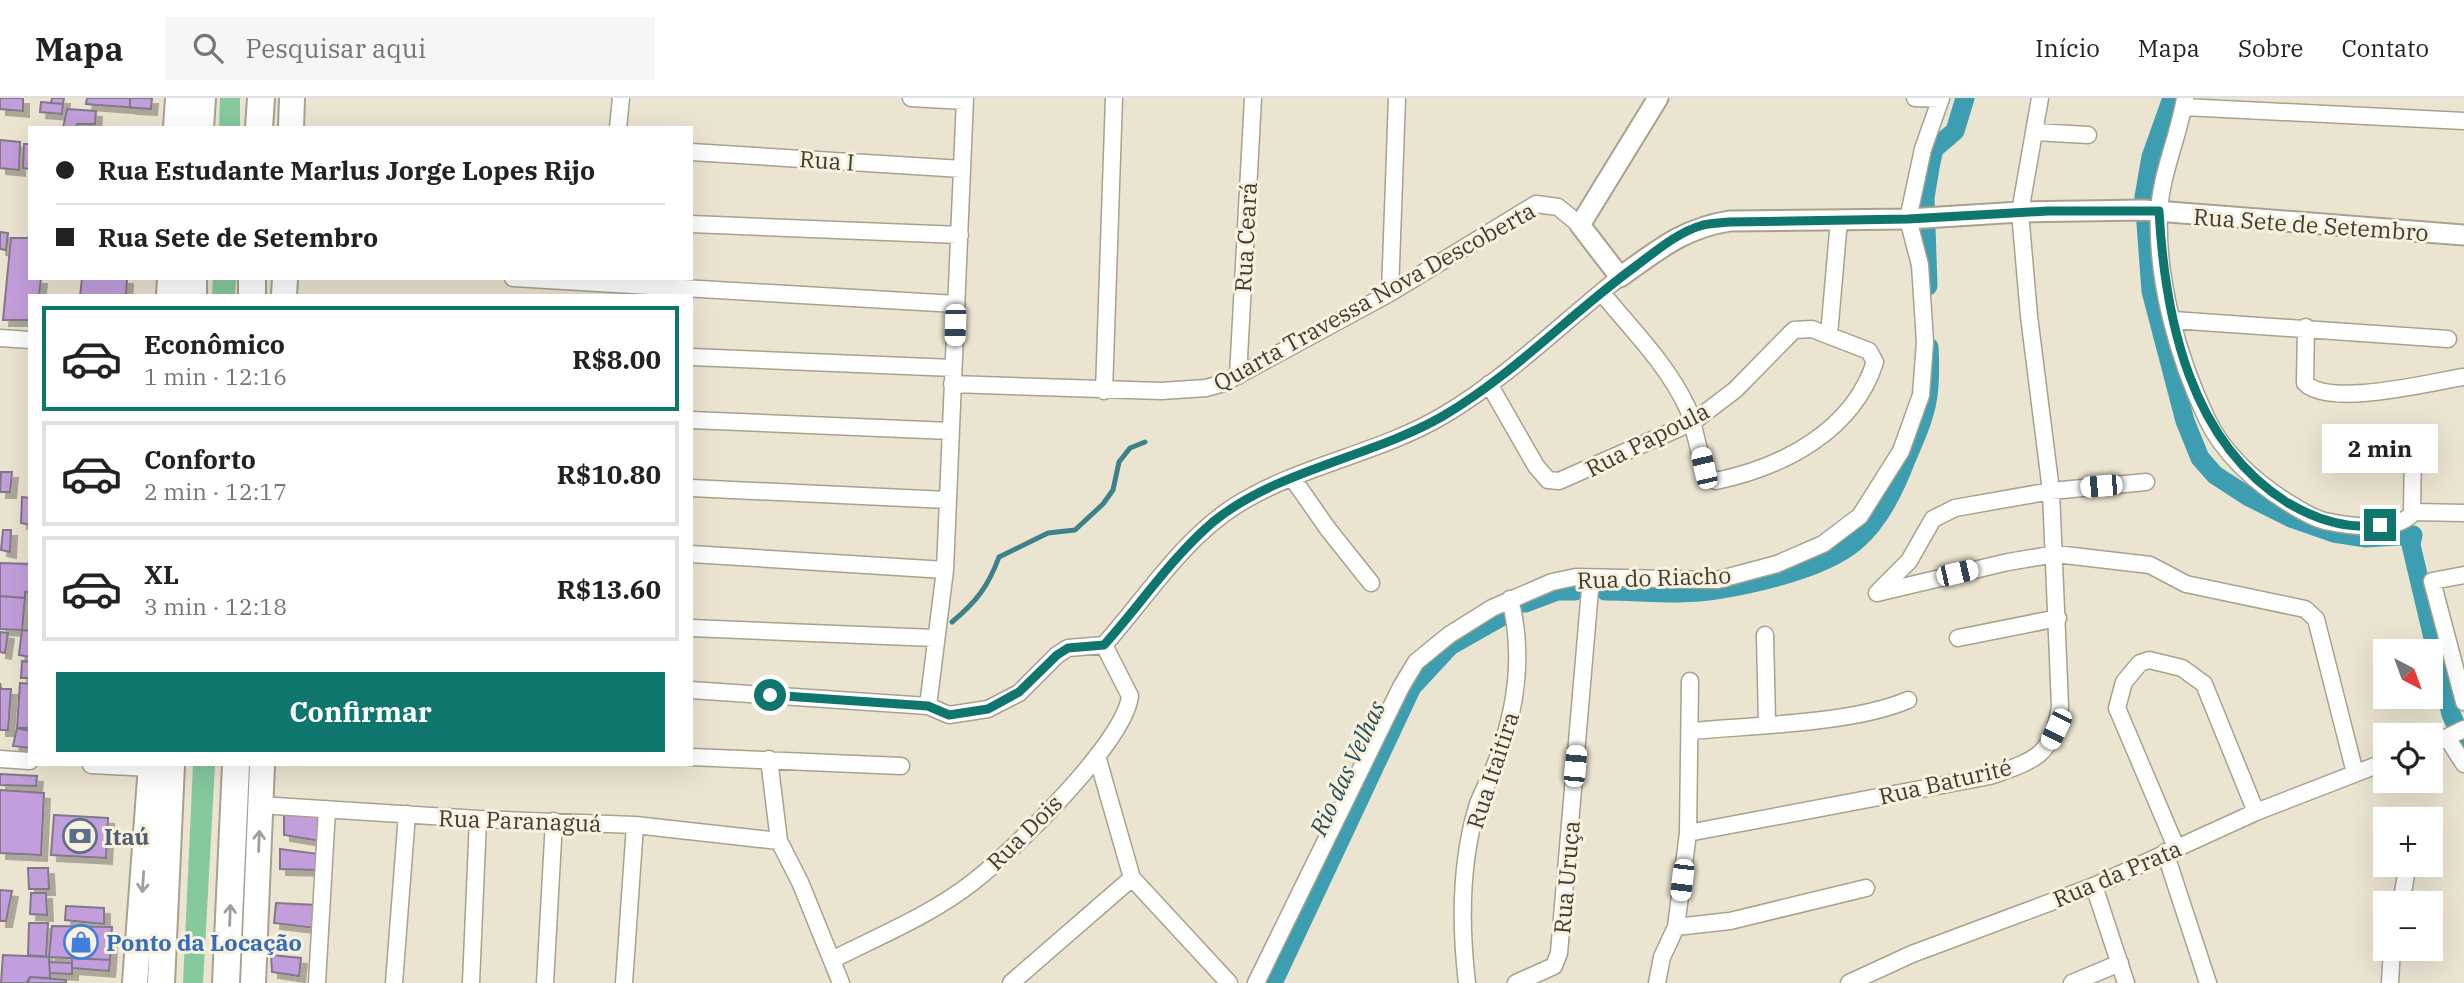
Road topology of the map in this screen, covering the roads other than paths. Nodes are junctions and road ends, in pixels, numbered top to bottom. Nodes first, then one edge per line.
1 (178, 98) edge
2 (202, 98) edge
3 (261, 98) edge
4 (292, 98) edge
5 (621, 98) edge
6 (911, 98) edge
7 (1114, 98) edge
8 (1253, 98) edge
9 (1397, 98) edge
10 (1658, 98) edge
11 (1915, 98) edge
12 (1941, 98) edge
13 (2040, 98) edge
14 (965, 99) edge
15 (2184, 103) edge
16 (2464, 121) edge
17 (176, 126) edge
18 (200, 126) edge
19 (259, 126) edge
20 (291, 126) edge
21 (618, 126) edge
22 (2035, 132) junction
23 (2088, 135) dead end
24 (693, 152) edge
25 (962, 169) junction
26 (2151, 211) junction
27 (2020, 212) junction
28 (1913, 219) junction
29 (1839, 220) junction
30 (693, 224) edge
31 (1580, 225) junction
32 (2464, 234) edge
33 (960, 235) junction
34 (1620, 277) junction
35 (617, 280) edge
36 (635, 290) edge
37 (1390, 293) junction
38 (1602, 293) junction
39 (956, 304) junction
40 (2172, 320) junction
41 (2306, 327) junction
42 (1829, 335) junction
43 (0, 338) edge
44 (2448, 339) dead end
45 (28, 340) edge
46 (693, 357) edge
47 (953, 376) junction
48 (1238, 376) junction
49 (2464, 377) edge
50 (1489, 384) junction
51 (1104, 391) junction
52 (693, 420) edge
53 (1693, 422) junction
54 (950, 431) junction
55 (2413, 446) dead end
56 (1293, 479) junction
57 (2146, 482) dead end
58 (693, 488) edge
59 (2051, 491) junction
60 (947, 500) junction
61 (2414, 510) junction
62 (2464, 513) edge
63 (693, 554) edge
64 (2056, 554) junction
65 (944, 570) junction
66 (2464, 575) edge
67 (1591, 578) junction
68 (1371, 583) dead end
69 (1512, 607) junction
70 (2058, 618) junction
71 (693, 628) edge
72 (1765, 635) dead end
73 (935, 638) junction
74 (1958, 638) dead end
75 (1104, 645) junction
76 (1690, 681) dead end
77 (693, 690) edge
78 (1908, 700) dead end
79 (2464, 702) edge
80 (928, 706) junction
81 (1767, 723) junction
82 (1692, 731) junction
83 (2456, 734) edge
84 (1097, 756) junction
85 (693, 757) edge
86 (0, 759) edge
87 (769, 759) junction
88 (28, 761) edge
89 (2464, 764) edge
90 (158, 766) edge
91 (236, 766) edge
92 (262, 766) edge
93 (901, 766) dead end
94 (2373, 766) edge
95 (2355, 773) junction
96 (260, 805) junction
97 (327, 809) junction
98 (2256, 813) junction
99 (407, 814) junction
100 (478, 819) junction
101 (554, 821) junction
102 (635, 825) junction
103 (1688, 833) junction
104 (779, 841) junction
105 (2170, 850) junction
106 (1132, 878) junction
107 (2094, 886) junction
108 (1866, 888) dead end
109 (1676, 927) junction
110 (832, 960) junction
111 (2391, 961) edge
112 (2120, 963) junction
113 (135, 983) edge
114 (161, 983) edge
115 (226, 983) edge
116 (253, 983) edge
117 (317, 983) edge
118 (394, 983) edge
119 (471, 983) edge
120 (545, 983) edge
121 (624, 983) edge
122 (841, 983) edge
123 (1011, 983) edge
124 (1229, 983) edge
125 (1256, 983) edge
126 (1467, 983) edge
127 (1516, 983) edge
128 (1657, 983) edge
129 (1849, 983) edge
130 (2071, 983) edge
131 (2126, 983) edge
132 (2208, 983) edge
133 (2390, 983) edge

1 - 17 main road
2 - 18 highway
3 - 19 highway
4 - 20 main road
5 - 21 street
6 - 14 street
7 - 51 street
8 - 48 street, Rua Ceará
9 - 37 street
10 - 31 street
11 - 12 street
12 - 28 street
13 - 22 street, Rua Baturité
14 - 25 street
15 - 16 street
15 - 26 street
22 - 23 street
22 - 27 street, Rua Baturité
24 - 25 street, Rua I
25 - 33 street
26 - 27 street, Rua Sete de Setembro
26 - 32 street, Rua Sete de Setembro
26 - 40 street, Rua Sete de Setembro
27 - 28 street, Rua Sete de Setembro
27 - 59 street, Rua Baturité
28 - 29 street, Rua Sete de Setembro
28 - 67 street, Rua do Riacho
29 - 34 street, Rua Sete de Setembro
29 - 42 street
30 - 33 street
31 - 34 street, Quarta Travessa Nova Descoberta
31 - 37 street, Quarta Travessa Nova Descoberta
33 - 39 street
34 - 38 street, Rua Sete de Setembro
35 - 36 street
36 - 39 street
37 - 48 street, Quarta Travessa Nova Descoberta
38 - 50 street, Rua Sete de Setembro
38 - 53 street
39 - 47 street
40 - 41 street
40 - 61 street, Rua Sete de Setembro
41 - 44 street
41 - 49 street
42 - 53 street, Rua Papoula
42 - 53 street
43 - 45 street
46 - 47 street, Quarta Travessa Nova Descoberta
47 - 51 street, Quarta Travessa Nova Descoberta
47 - 54 street
48 - 51 street, Quarta Travessa Nova Descoberta
50 - 53 street, Rua Papoula
50 - 56 street, Rua Sete de Setembro
52 - 54 street
54 - 60 street
55 - 61 street
56 - 68 street
56 - 75 street, Rua Sete de Setembro
57 - 59 street
58 - 60 street
59 - 64 street, Rua Baturité
59 - 64 street
60 - 65 street
61 - 62 street
63 - 65 street
64 - 70 street, Rua Baturité
64 - 95 street
65 - 73 street
66 - 79 street
67 - 69 street, Rua do Riacho
67 - 127 street, Rua Uruça
69 - 125 street, Rua do Riacho
69 - 126 street, Rua Itaitira
70 - 74 street
70 - 103 street, Rua Baturité
71 - 73 street
72 - 81 street
73 - 80 street
75 - 80 street
75 - 84 street, Rua Dois
76 - 82 street
77 - 80 street
78 - 81 street
81 - 82 street
82 - 103 street
83 - 89 street
84 - 106 street
84 - 110 street, Rua Dois
85 - 87 street
86 - 88 street
87 - 93 street
87 - 104 street
90 -> 113 main road
90 - 114 highway
115 -> 91 highway
92 - 96 main road
94 - 95 street, Rua da Prata
95 - 98 street, Rua da Prata
96 - 97 street, Rua Paranaguá
116 -> 96 main road
97 - 99 street, Rua Paranaguá
97 - 117 street
98 - 105 street, Rua da Prata
98 - 105 street
99 - 100 street, Rua Paranaguá
99 - 118 street
100 - 101 street, Rua Paranaguá
100 - 119 street
101 - 102 street, Rua Paranaguá
101 - 120 street
102 - 104 street, Rua Paranaguá
102 - 121 street
103 - 109 street
104 - 110 street
105 - 107 street, Rua da Prata
105 - 132 street
106 - 123 street
106 - 124 street
107 - 112 street
107 - 129 street, Rua da Prata
108 - 109 street
109 - 128 street
110 - 122 street
111 - 133 street
112 - 130 street
112 - 131 street

